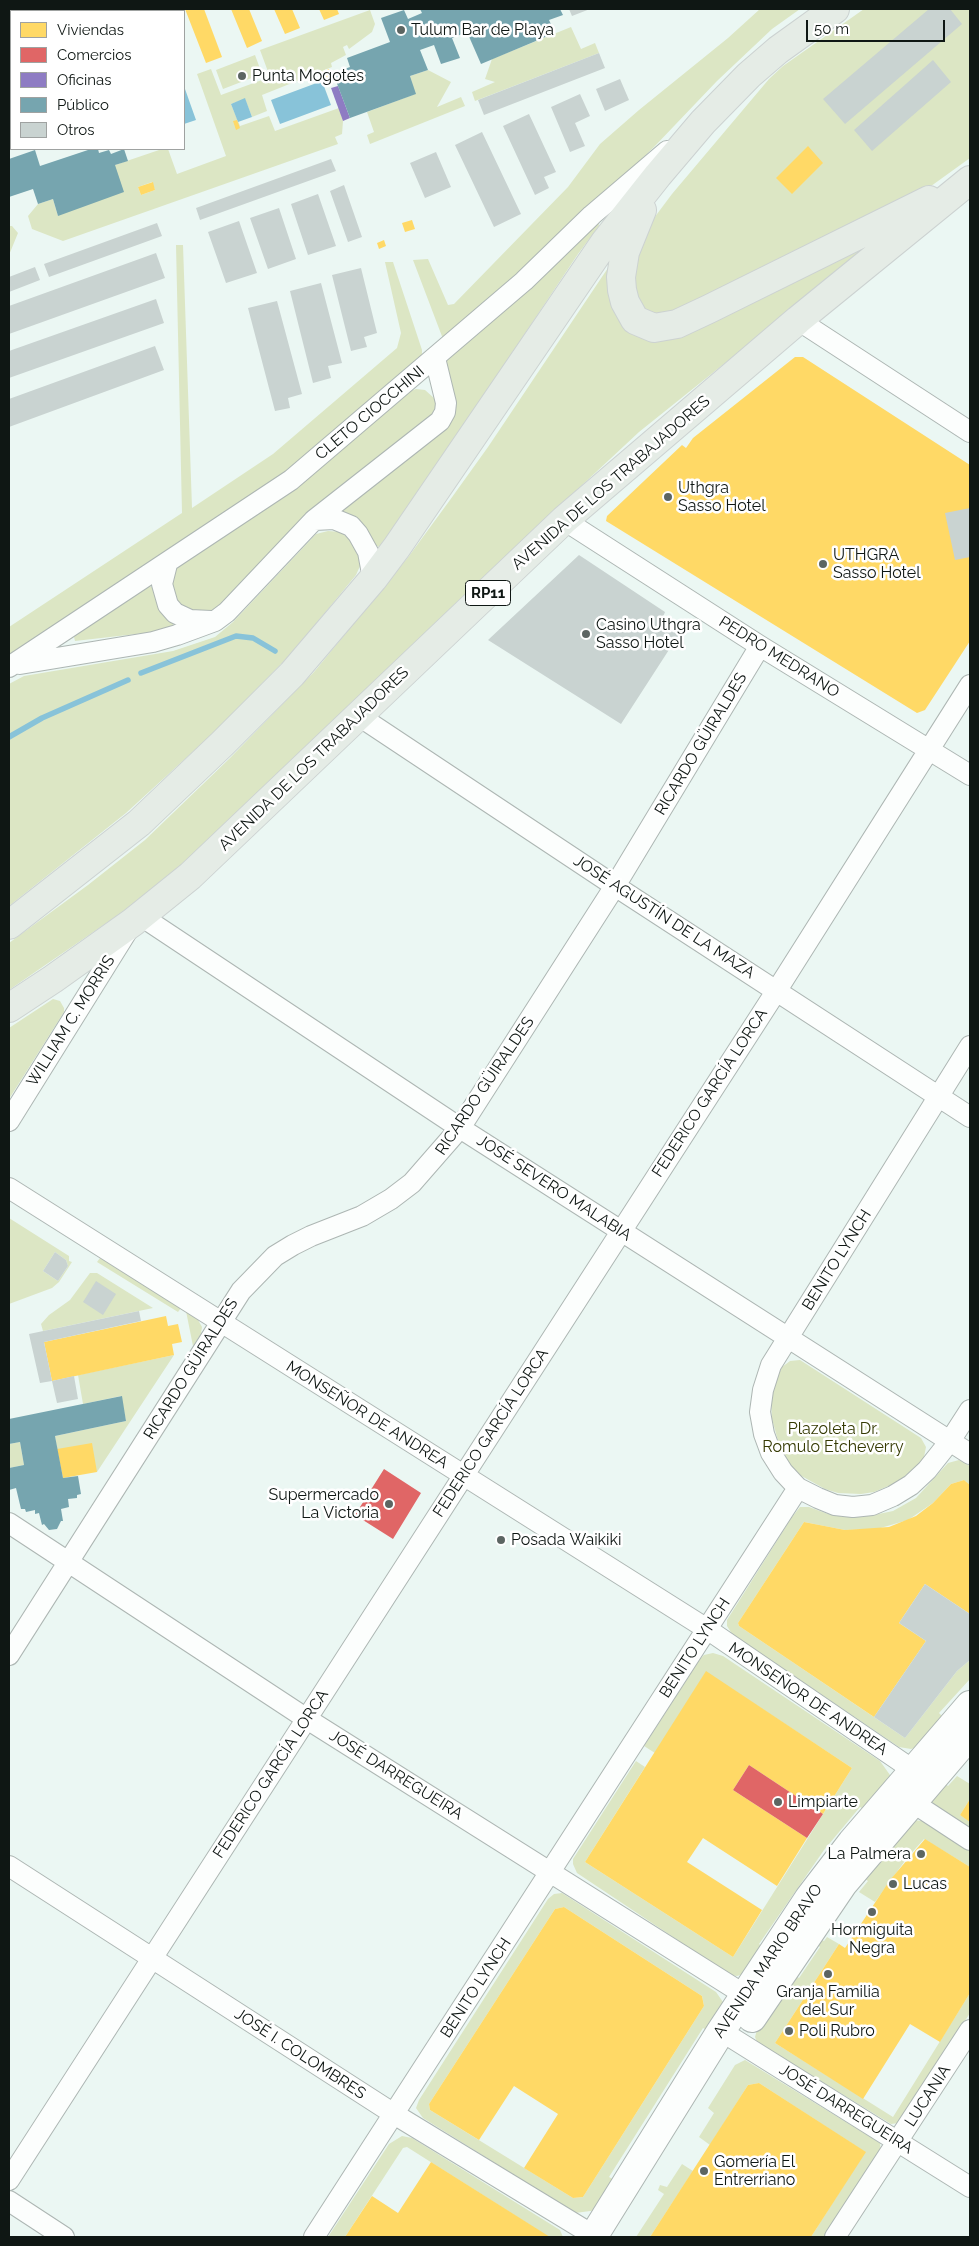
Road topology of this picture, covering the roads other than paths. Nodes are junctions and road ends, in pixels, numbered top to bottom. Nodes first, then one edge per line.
1 (835, 9) edge
2 (703, 122) junction
3 (658, 175) junction
4 (968, 182) edge
5 (798, 320) junction
6 (435, 358) junction
7 (970, 432) edge
8 (314, 520) junction
9 (564, 520) junction
10 (167, 564) junction
11 (373, 579) junction
12 (215, 621) junction
13 (760, 646) junction
14 (11, 666) edge
15 (970, 685) edge
16 (359, 716) junction
17 (929, 749) junction
18 (970, 775) edge
19 (616, 886) junction
20 (137, 919) junction
21 (9, 925) edge
22 (777, 990) junction
23 (9, 1008) edge
24 (970, 1046) edge
25 (938, 1096) junction
26 (970, 1117) edge
27 (9, 1121) edge
28 (460, 1128) junction
29 (9, 1188) edge
30 (621, 1232) junction
31 (220, 1322) junction
32 (788, 1339) junction
33 (970, 1410) edge
34 (950, 1441) junction
35 (970, 1454) edge
36 (463, 1476) junction
37 (798, 1488) junction
38 (9, 1523) edge
39 (69, 1562) junction
40 (707, 1629) junction
41 (9, 1655) edge
42 (970, 1705) edge
43 (307, 1719) junction
44 (970, 1735) edge
45 (913, 1770) junction
46 (912, 1802) junction
47 (970, 1840) edge
48 (9, 1866) edge
49 (551, 1872) junction
50 (152, 1958) junction
51 (752, 2000) junction
52 (970, 2030) edge
53 (729, 2036) junction
54 (394, 2114) junction
55 (899, 2141) junction
56 (9, 2180) edge
57 (970, 2187) edge
58 (9, 2201) edge
59 (64, 2237) edge
60 (314, 2237) edge
61 (599, 2237) edge
62 (835, 2237) edge

1 - 2 main road
2 - 3 main road
2 - 6 street, CLETO CIOCCHINI
3 - 4 main road
3 - 11 main road
4 - 5 main road, AVENIDA DE LOS TRABAJADORES / RP11
5 - 7 street
5 - 9 main road, AVENIDA DE LOS TRABAJADORES / RP11
6 - 8 street
6 - 10 street, CLETO CIOCCHINI
8 - 11 street
8 - 12 street
9 - 13 street, PEDRO MEDRANO
9 - 16 main road, AVENIDA DE LOS TRABAJADORES / RP11
10 - 12 street
10 - 14 street, CLETO CIOCCHINI
11 - 21 main road
12 - 14 street
13 - 17 street, PEDRO MEDRANO
13 - 19 street, RICARDO GÜIRALDES
15 - 17 street, FEDERICO GARCÍA LORCA
16 - 19 street, JOSÉ AGUSTÍN DE LA MAZA
16 - 20 main road, AVENIDA DE LOS TRABAJADORES / RP11
17 - 18 street, PEDRO MEDRANO
17 - 22 street, FEDERICO GARCÍA LORCA
19 - 22 street, JOSÉ AGUSTÍN DE LA MAZA
19 - 28 street, RICARDO GÜIRALDES
20 - 23 main road, AVENIDA DE LOS TRABAJADORES / RP11
20 - 27 street, WILLIAM C. MORRIS
20 - 28 street, JOSÉ SEVERO MALABIA
22 - 25 street, JOSÉ AGUSTÍN DE LA MAZA
22 - 30 street, FEDERICO GARCÍA LORCA
24 - 25 street, BENITO LYNCH
25 - 26 street, JOSÉ AGUSTÍN DE LA MAZA
25 - 32 street, BENITO LYNCH
28 - 30 street, JOSÉ SEVERO MALABIA
28 - 31 street, RICARDO GÜIRALDES
29 - 31 street, MONSEÑOR DE ANDREA
30 - 32 street, JOSÉ SEVERO MALABIA
30 - 36 street, FEDERICO GARCÍA LORCA
31 - 36 street, MONSEÑOR DE ANDREA
31 - 39 street, RICARDO GÜIRALDES
32 - 34 street, JOSÉ SEVERO MALABIA
32 - 37 street, BENITO LYNCH
33 - 34 street
34 - 35 street, JOSÉ SEVERO MALABIA
34 - 37 street
36 - 40 street, MONSEÑOR DE ANDREA
36 - 43 street, FEDERICO GARCÍA LORCA
37 - 40 street, BENITO LYNCH
38 - 39 street, JOSÉ DARREGUEIRA
39 - 41 street, RICARDO GÜIRALDES
39 - 43 street, JOSÉ DARREGUEIRA
40 - 45 street, MONSEÑOR DE ANDREA
40 - 49 street, BENITO LYNCH
42 - 45 main road, AVENIDA MARIO BRAVO
43 - 49 street, JOSÉ DARREGUEIRA
43 - 50 street, FEDERICO GARCÍA LORCA
44 - 46 main road, AVENIDA MARIO BRAVO
45 - 46 street
45 - 51 main road, AVENIDA MARIO BRAVO
46 - 47 street
46 - 51 main road, AVENIDA MARIO BRAVO
48 - 50 street, JOSÉ I. COLOMBRES
49 - 51 street, JOSÉ DARREGUEIRA
49 - 54 street, BENITO LYNCH
50 - 54 street, JOSÉ I. COLOMBRES
50 - 56 street, FEDERICO GARCÍA LORCA
51 - 53 main road, AVENIDA MARIO BRAVO
52 - 55 street, LUCANIA
53 - 55 street, JOSÉ DARREGUEIRA
53 - 61 main road, AVENIDA MARIO BRAVO
54 - 60 street, BENITO LYNCH
54 - 61 street, JOSÉ I. COLOMBRES
55 - 57 street, JOSÉ DARREGUEIRA
55 - 62 street, LUCANIA
58 - 59 street

